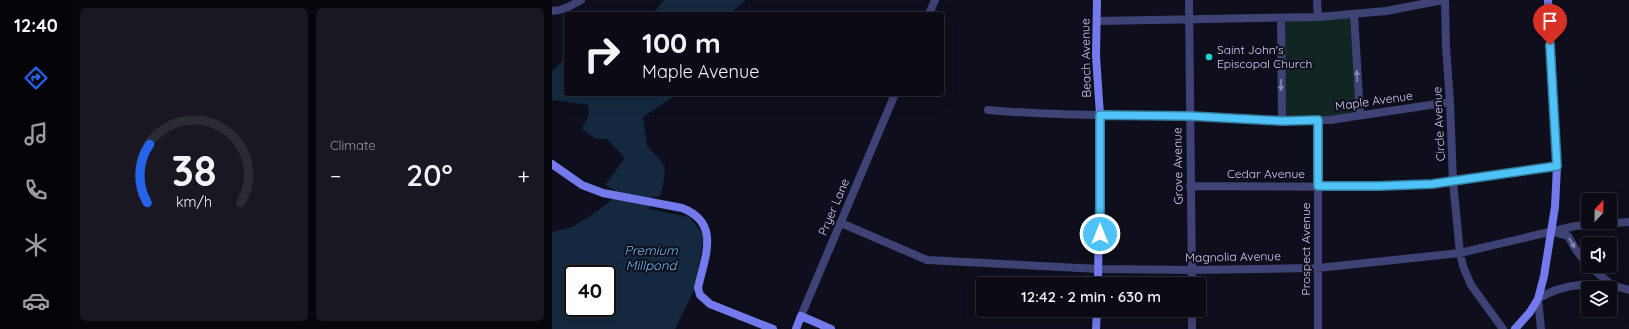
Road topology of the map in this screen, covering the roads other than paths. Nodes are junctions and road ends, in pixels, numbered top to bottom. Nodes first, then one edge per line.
1 (581, 0) edge
2 (935, 0) edge
3 (1097, 0) edge
4 (1189, 0) edge
5 (1318, 0) edge
6 (1444, 0) edge
7 (1548, 0) edge
8 (552, 11) edge
9 (930, 12) edge
10 (1354, 14) junction
11 (1318, 17) junction
12 (1281, 18) junction
13 (1189, 20) junction
14 (1097, 21) junction
15 (894, 96) edge
16 (1450, 102) junction
17 (988, 110) dead end
18 (1360, 114) junction
19 (1100, 115) junction
20 (1190, 116) junction
21 (1318, 120) junction
22 (1282, 121) junction
23 (552, 164) edge
24 (1557, 166) junction
25 (1453, 182) junction
26 (1190, 186) junction
27 (1318, 186) junction
28 (1629, 222) edge
29 (841, 223) junction
30 (1551, 232) junction
31 (1460, 253) junction
32 (1581, 256) edge
33 (1318, 268) junction
34 (1099, 269) junction
35 (1192, 270) junction
36 (1598, 273) edge
37 (1098, 277) edge
38 (1192, 277) edge
39 (1607, 281) edge
40 (1581, 285) edge
41 (1617, 286) edge
42 (1629, 290) edge
43 (1538, 299) junction
44 (801, 316) junction
45 (1097, 317) edge
46 (1192, 317) edge
47 (773, 329) edge
48 (796, 329) edge
49 (832, 329) edge
50 (1096, 329) edge
51 (1192, 329) edge
52 (1318, 329) edge
53 (1503, 329) edge
54 (1515, 329) edge
55 (1541, 329) edge

1 - 8 street
2 - 9 street
3 - 14 street, Beach Avenue
4 - 13 street, Grove Avenue
5 - 11 street
6 - 10 street
6 - 16 street, Circle Avenue
7 - 24 street
10 - 11 street
18 -> 10 street
11 - 12 street
12 - 13 street
12 -> 22 street
13 - 14 street
13 - 20 street, Grove Avenue
14 - 19 street, Beach Avenue
15 - 29 street, Pryer Lane
16 - 18 street, Maple Avenue
16 - 25 street, Circle Avenue
17 - 19 street, Maple Avenue
18 - 21 street, Maple Avenue
19 - 20 street, Maple Avenue
19 - 34 street, Beach Avenue
20 - 22 street, Maple Avenue
20 - 26 street, Grove Avenue
21 - 22 street, Maple Avenue
21 - 27 street, Prospect Avenue
23 - 47 street
24 - 25 street, Cedar Avenue
24 - 30 street
25 - 27 street, Cedar Avenue
25 - 31 street, Circle Avenue
26 - 27 street, Cedar Avenue
26 - 35 street, Grove Avenue
27 - 33 street, Prospect Avenue
28 - 30 street, Magnolia Avenue
29 - 34 street, Magnolia Avenue
29 - 44 street, Pryer Lane
30 - 31 street, Magnolia Avenue
30 -> 32 street
30 - 43 street
31 - 33 street, Magnolia Avenue
31 - 53 street, Circle Avenue
33 - 35 street, Magnolia Avenue
33 - 52 street, Prospect Avenue
34 - 35 street, Magnolia Avenue
34 - 37 street, Beach Avenue
35 - 38 street, Grove Avenue
36 - 39 street
40 - 43 street
41 - 42 street
43 - 54 street
43 - 55 street
44 - 48 street, Pryer Lane
44 - 49 street
45 - 50 street
46 - 51 street

